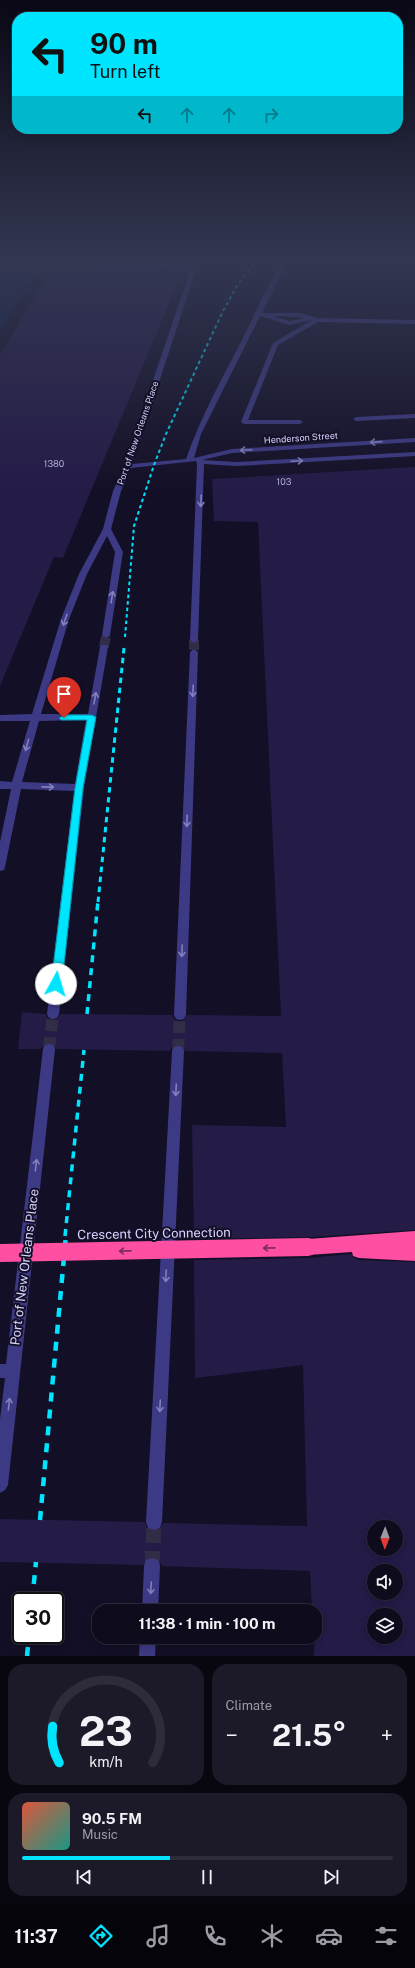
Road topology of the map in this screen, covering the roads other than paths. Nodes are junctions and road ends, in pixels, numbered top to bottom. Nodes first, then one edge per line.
1 (171, 337) edge
2 (246, 337) edge
3 (287, 337) edge
4 (415, 416) edge
5 (356, 419) dead end
6 (300, 422) dead end
7 (415, 440) edge
8 (347, 444) junction
9 (415, 454) edge
10 (353, 457) junction
11 (189, 461) junction
12 (201, 462) junction
13 (128, 466) junction
14 (107, 529) junction
15 (106, 636) tunnel mouth
16 (194, 640) tunnel mouth
17 (104, 647) tunnel mouth
18 (194, 652) tunnel mouth
19 (92, 717) junction
20 (0, 718) edge
21 (35, 718) junction
22 (0, 785) edge
23 (16, 787) junction
24 (79, 788) junction
25 (0, 867) edge
26 (53, 1014) tunnel mouth
27 (180, 1015) tunnel mouth
28 (49, 1049) tunnel mouth
29 (178, 1051) tunnel mouth
30 (415, 1239) edge
31 (308, 1247) junction
32 (0, 1253) edge
33 (415, 1253) edge
34 (6, 1371) edge
35 (0, 1485) edge
36 (154, 1522) tunnel mouth
37 (152, 1566) tunnel mouth
38 (150, 1604) edge
39 (148, 1644) edge
40 (147, 1656) edge

1 - 13 street, Port of New Orleans Place
2 - 11 street
3 - 6 street
4 - 5 street
7 -> 8 street, Henderson Street
8 - 10 street
8 -> 11 street, Henderson Street
9 - 10 street, Henderson Street
12 -> 10 street, Henderson Street
11 - 12 street, Henderson Street
11 - 13 street, Henderson Street
12 -> 16 street
13 - 14 street, Port of New Orleans Place
15 -> 14 street
14 -> 21 street, Port of New Orleans Place
19 -> 17 street
18 -> 27 street
19 - 21 street
19 - 24 street
20 - 21 street
21 -> 23 street, Port of New Orleans Place
22 - 23 street
23 -> 24 street
23 - 25 street, Port of New Orleans Place
24 - 26 street
34 -> 28 street, Port of New Orleans Place
29 -> 36 street
30 - 31 highway
31 -> 32 highway, Crescent City Connection, bridge
31 - 33 highway
35 -> 34 street, Port of New Orleans Place
37 -> 38 street
39 - 40 street

